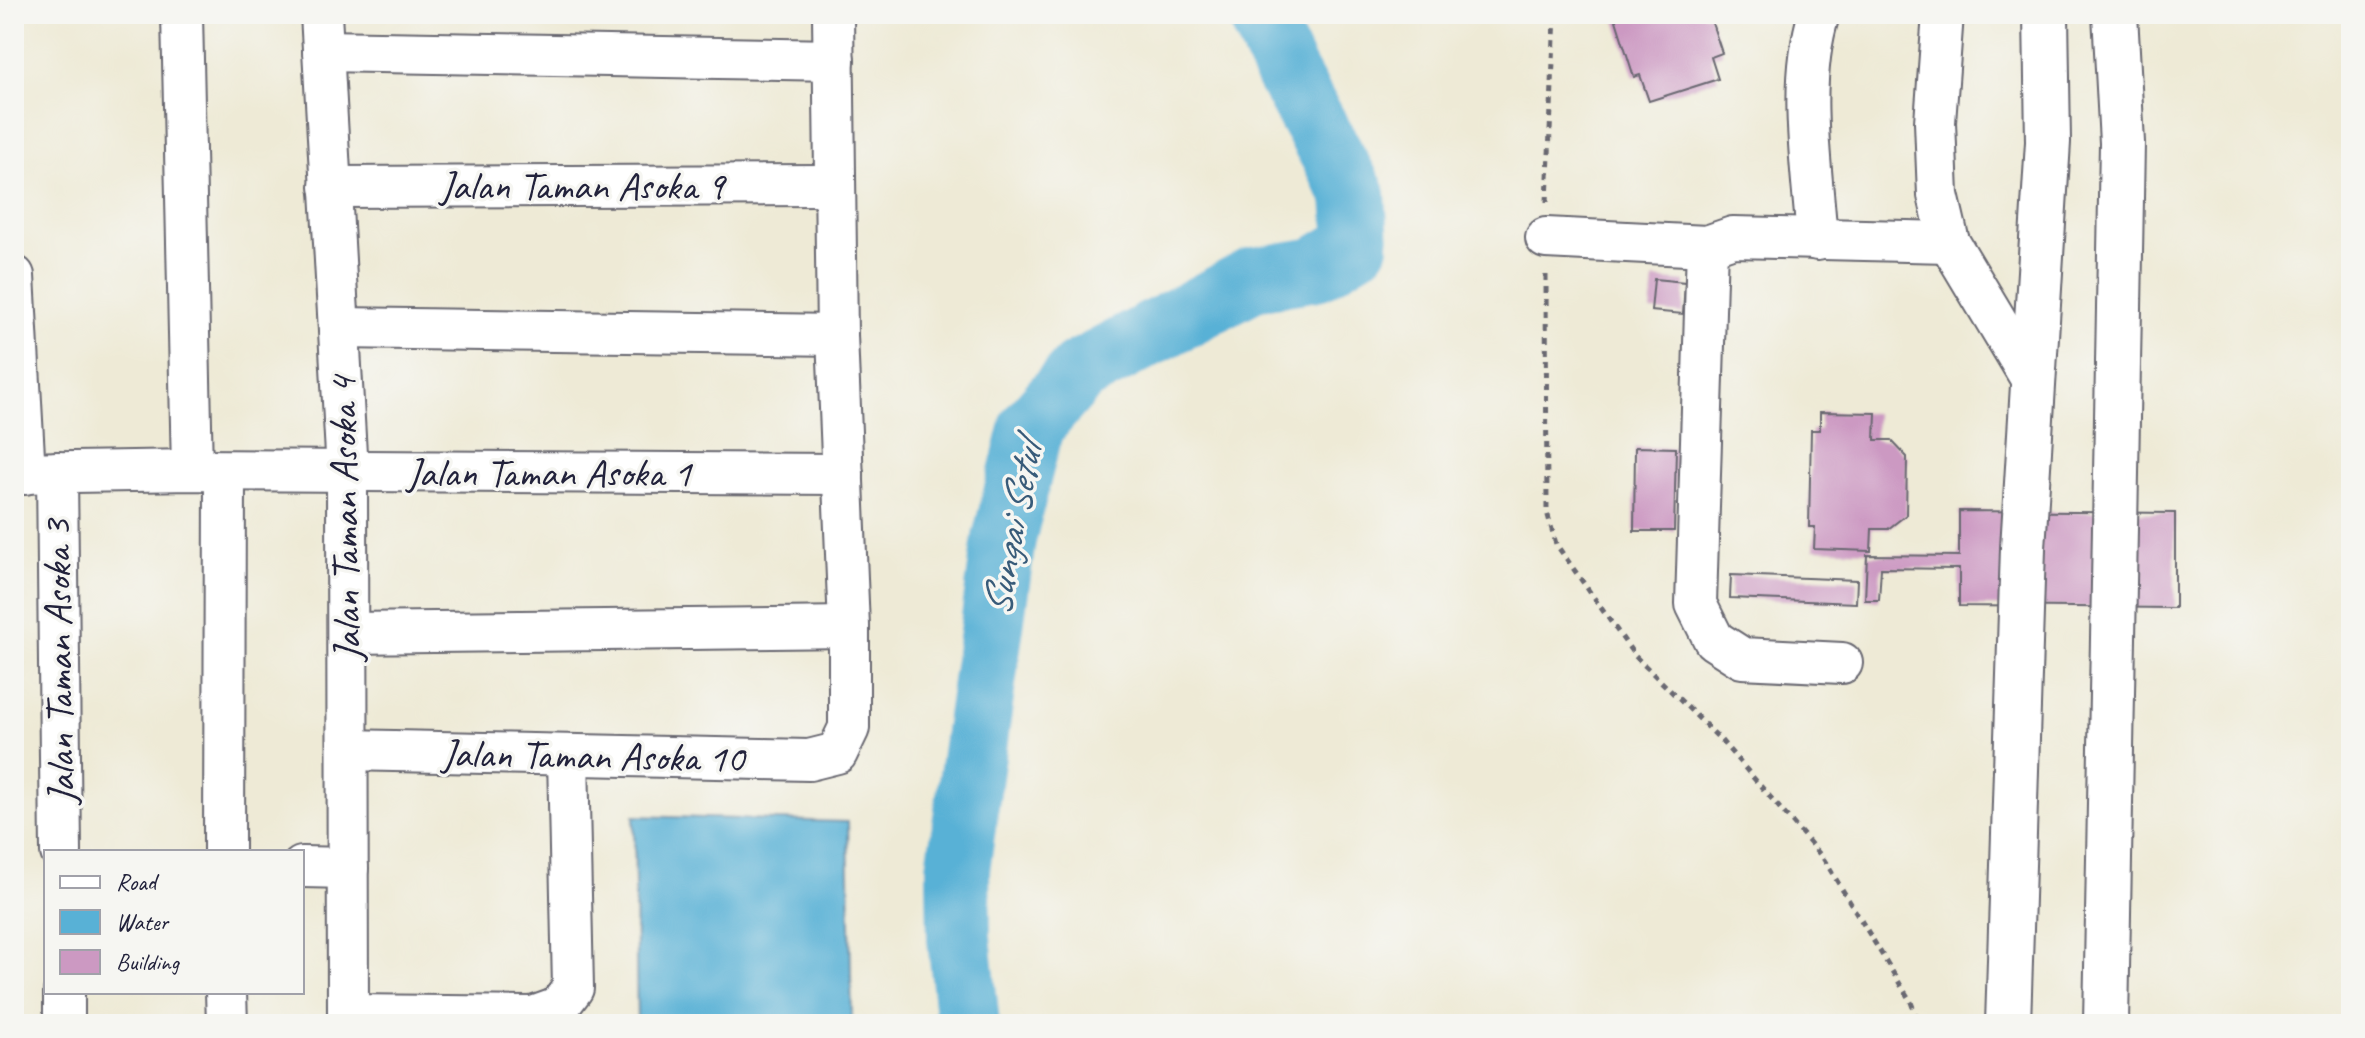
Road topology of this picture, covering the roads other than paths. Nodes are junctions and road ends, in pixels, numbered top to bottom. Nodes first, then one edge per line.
1 (182, 14) edge
2 (833, 14) edge
3 (1819, 14) edge
4 (1943, 14) edge
5 (2046, 14) edge
6 (2115, 14) edge
7 (322, 32) edge
8 (834, 60) junction
9 (834, 185) junction
10 (330, 187) junction
11 (1546, 238) road end
12 (1817, 240) junction
13 (1949, 242) junction
14 (1707, 246) junction
15 (14, 276) edge
16 (339, 328) junction
17 (837, 335) junction
18 (2033, 382) junction
19 (209, 470) junction
20 (347, 472) junction
21 (32, 473) edge
22 (843, 474) junction
23 (849, 627) junction
24 (349, 633) junction
25 (1842, 663) dead end
26 (348, 750) junction
27 (568, 756) junction
28 (61, 850) edge
29 (224, 850) edge
30 (304, 867) edge
31 (348, 868) junction
32 (64, 994) edge
33 (226, 994) edge
34 (348, 1020) edge
35 (64, 1024) edge
36 (227, 1024) edge
37 (2008, 1024) edge
38 (2106, 1024) edge

1 - 19 street
2 - 8 street
3 - 12 street
4 - 13 street
5 - 18 highway
6 - 38 highway
7 - 8 street
7 - 10 street, Jalan Taman Asoka 4
8 - 9 street
9 - 10 street, Jalan Taman Asoka 9
9 - 17 street
10 - 16 street, Jalan Taman Asoka 4
11 - 14 street
12 - 13 street
12 - 14 street
13 - 18 street
14 - 25 street
15 - 21 street, Jalan Taman Asoka 3
16 - 17 street
16 - 20 street, Jalan Taman Asoka 4
17 - 22 street
18 - 37 highway
19 - 20 street, Jalan Taman Asoka 1
19 - 21 street, Jalan Taman Asoka 1
19 - 29 street
20 - 22 street, Jalan Taman Asoka 1
20 - 24 street, Jalan Taman Asoka 4
21 - 28 street, Jalan Taman Asoka 3
22 - 23 street
23 - 24 street
23 - 27 street, Jalan Taman Asoka 10
24 - 26 street, Jalan Taman Asoka 4
26 - 27 street, Jalan Taman Asoka 10
26 - 31 street, Jalan Taman Asoka 4
27 - 34 street
30 - 31 street
31 - 34 street, Jalan Taman Asoka 4
32 - 35 street
33 - 36 street

